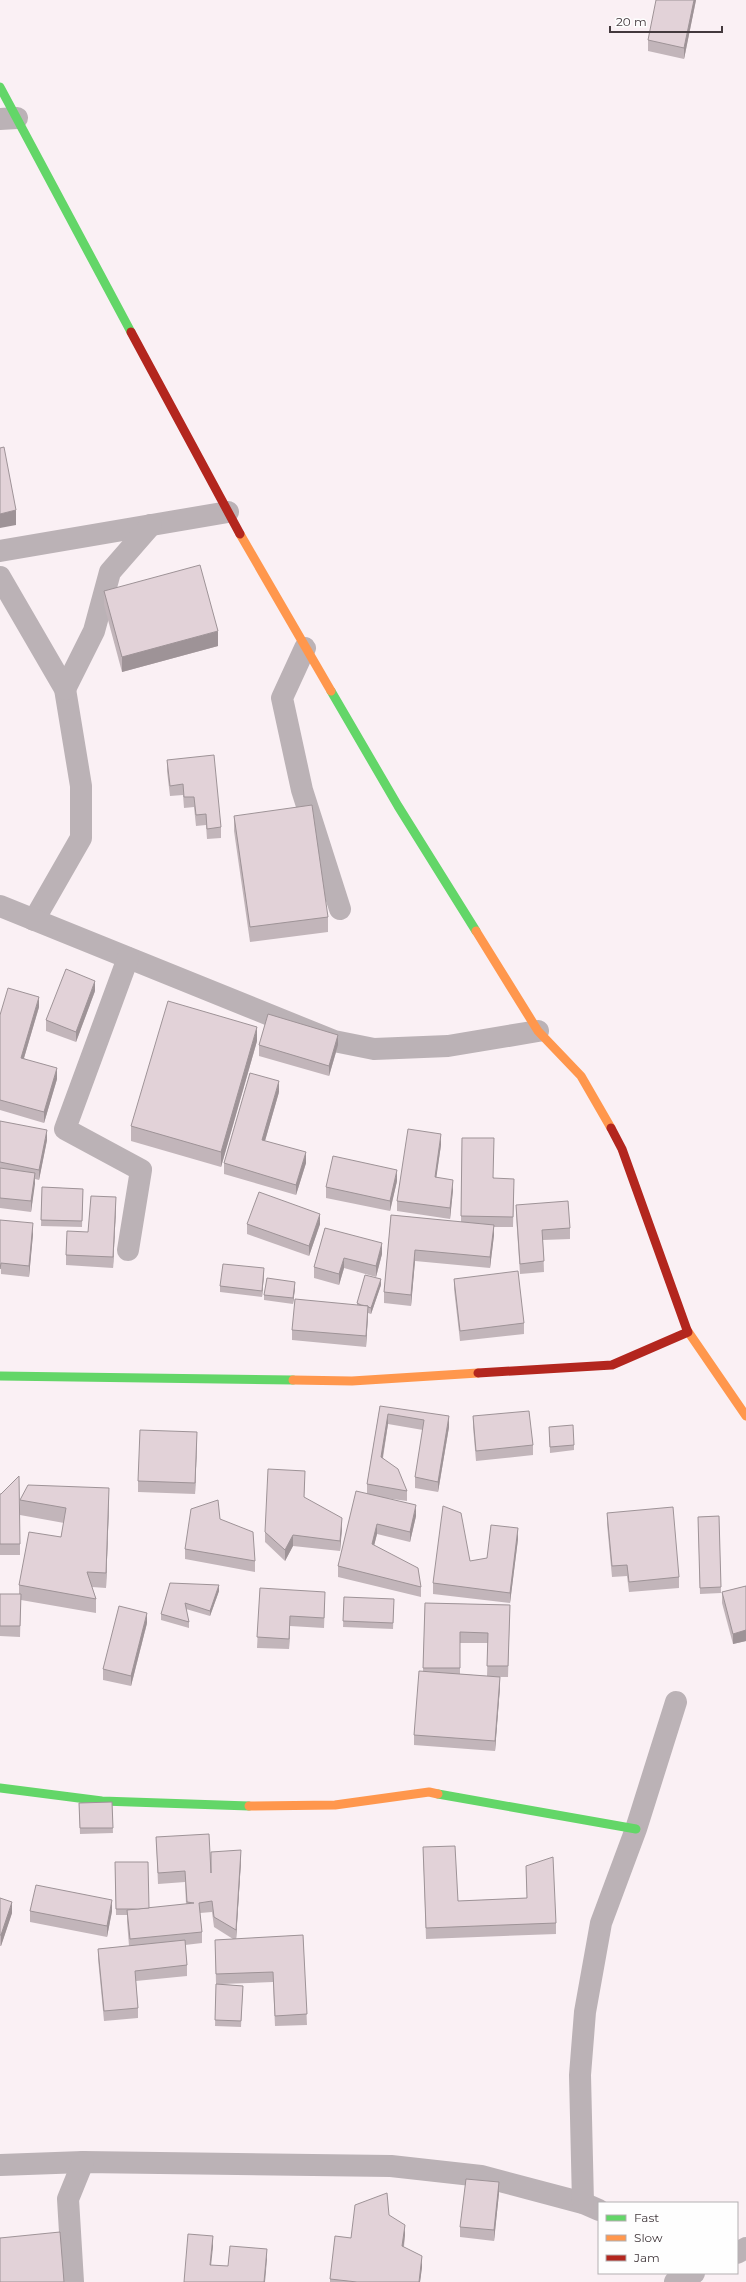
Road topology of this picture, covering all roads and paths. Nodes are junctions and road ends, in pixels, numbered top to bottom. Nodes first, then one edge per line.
1 (0, 87) edge
2 (9, 118) edge
3 (228, 512) junction
4 (151, 525) junction
5 (0, 551) edge
6 (0, 577) edge
7 (305, 648) junction
8 (65, 689) junction
9 (0, 906) edge
10 (340, 909) dead end
11 (34, 920) junction
12 (128, 958) junction
13 (538, 1031) junction
14 (128, 1250) dead end
15 (688, 1332) junction
16 (0, 1376) edge
17 (746, 1416) edge
18 (676, 1702) dead end
19 (0, 1788) edge
20 (636, 1829) junction
21 (83, 2162) junction
22 (0, 2165) edge
23 (591, 2207) edge
24 (692, 2274) edge
25 (73, 2282) edge
26 (675, 2282) edge

1 - 2 street
2 - 3 street
3 - 4 street
3 - 7 street
4 - 5 street
4 - 8 street
6 - 8 street
7 - 10 street
7 - 13 street
8 - 11 street
9 - 11 street
11 - 12 street
12 - 13 street
12 - 14 street
13 - 15 street
15 - 16 street
15 - 17 street
18 - 20 street
19 - 20 street
20 - 23 street
21 - 22 street
21 - 23 street
21 - 25 street
24 - 26 street

